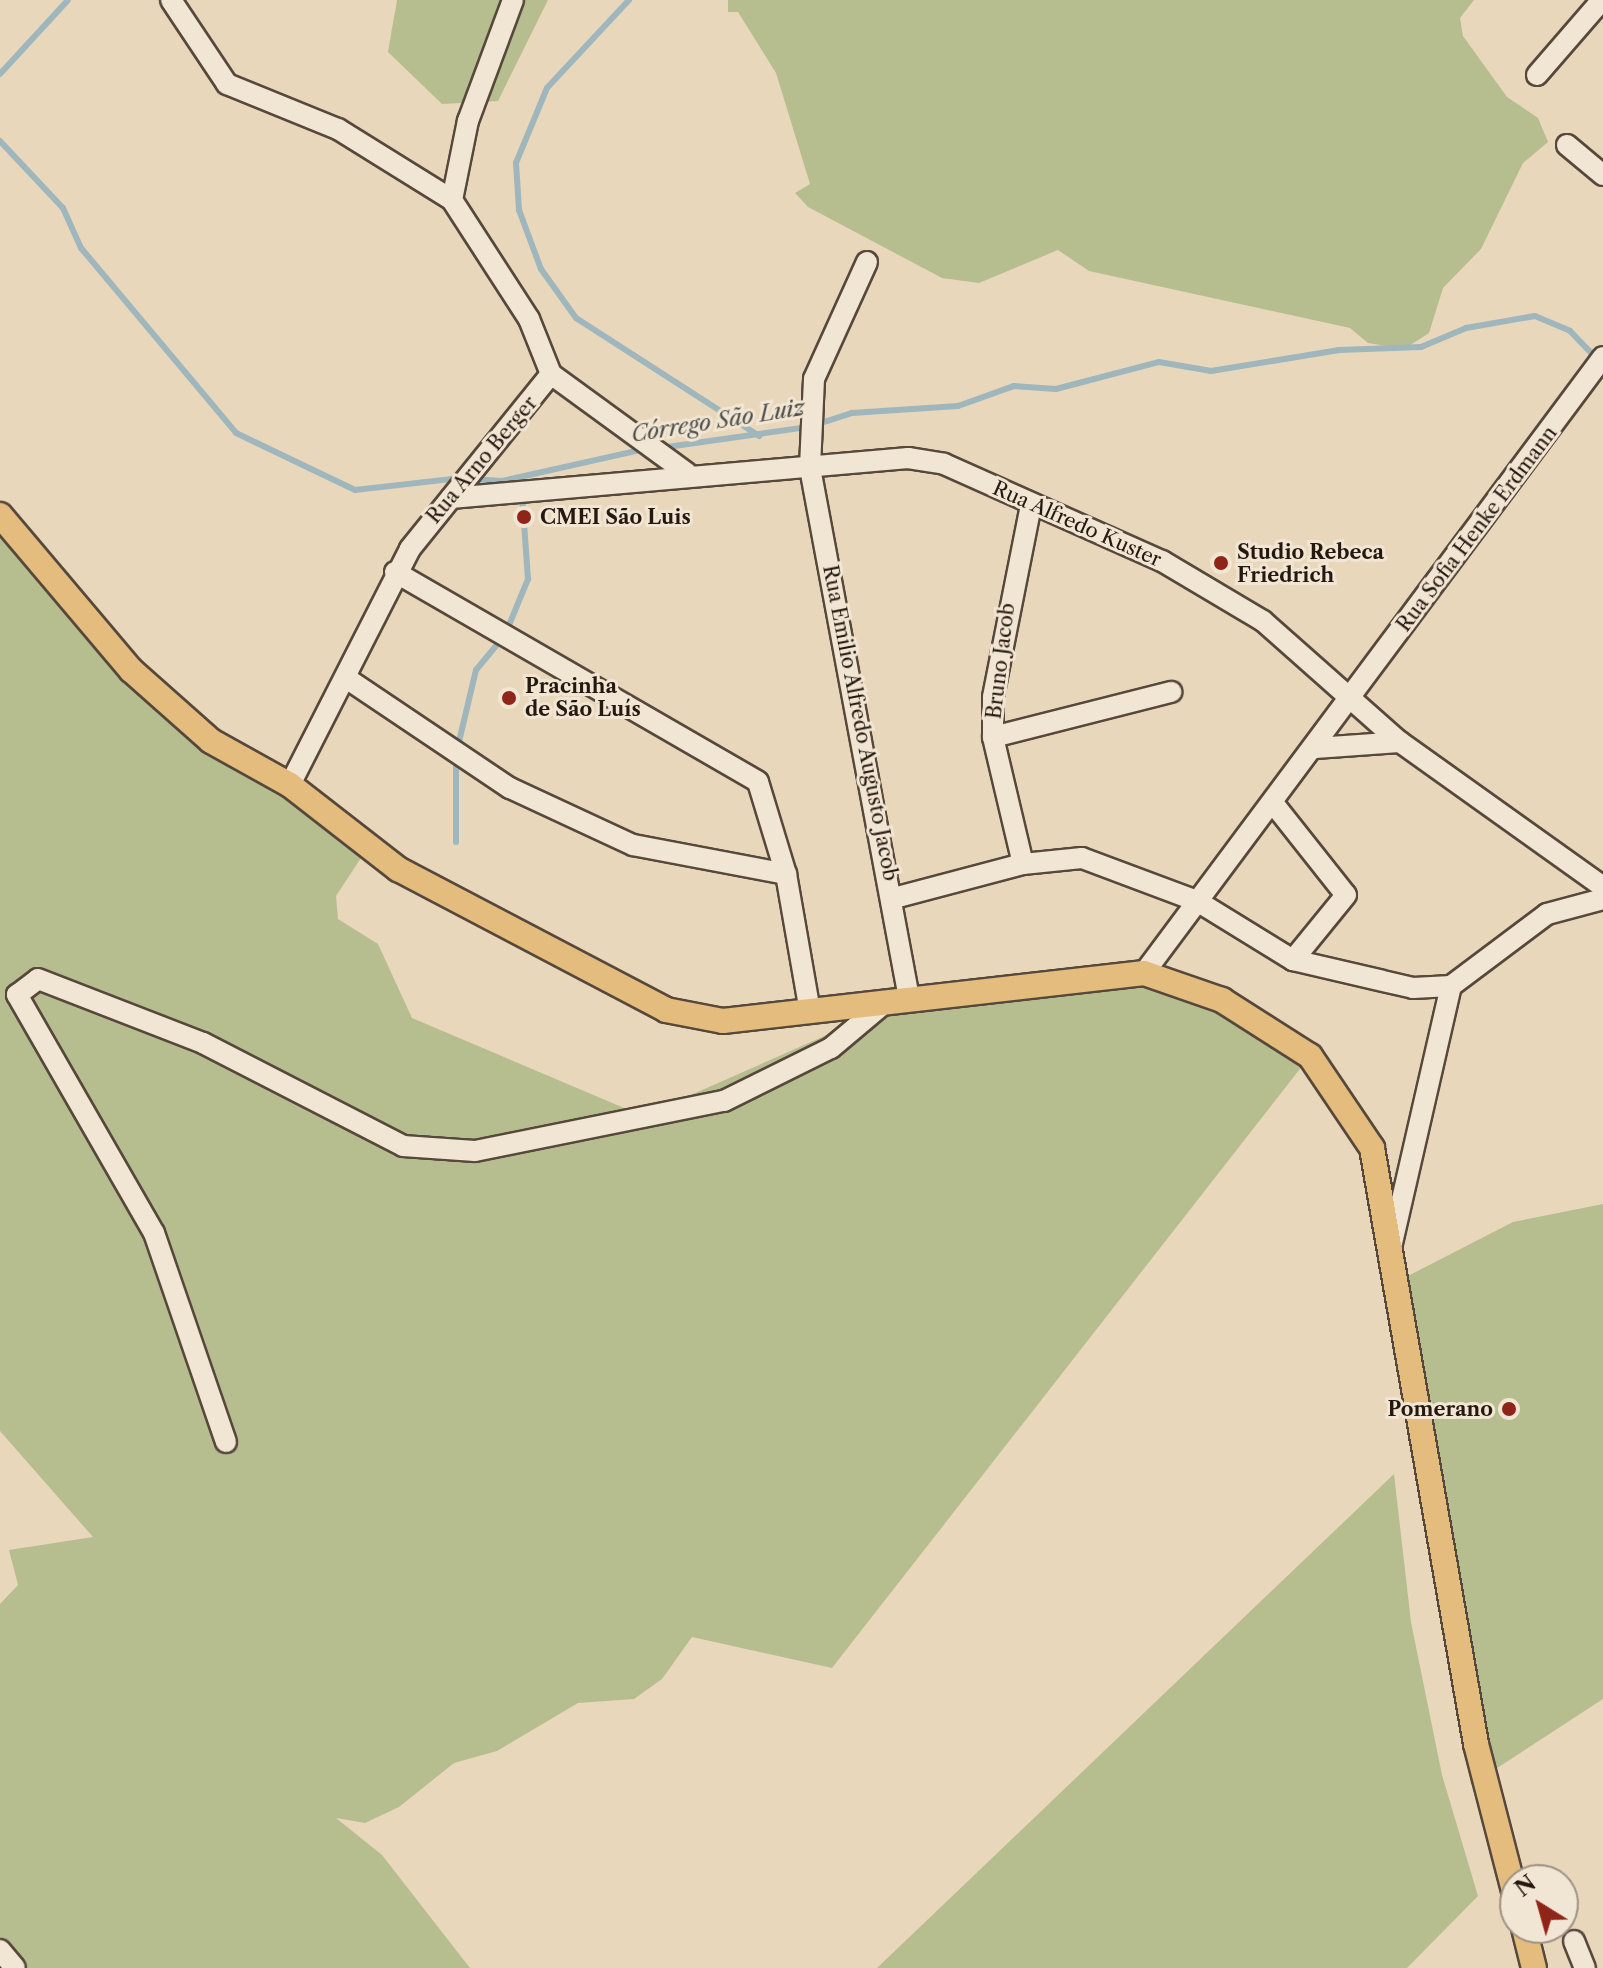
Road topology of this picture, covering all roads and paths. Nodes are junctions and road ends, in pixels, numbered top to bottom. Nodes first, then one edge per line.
1 (171, 0) edge
2 (513, 0) edge
3 (1602, 0) edge
4 (1537, 75) dead end
5 (1567, 145) dead end
6 (1603, 175) edge
7 (452, 200) junction
8 (867, 262) dead end
9 (1603, 357) edge
10 (551, 374) junction
11 (810, 458) junction
12 (687, 473) junction
13 (451, 498) junction
14 (1031, 505) junction
15 (0, 515) edge
16 (395, 572) junction
17 (349, 680) junction
18 (1171, 692) dead end
19 (1350, 700) junction
20 (993, 737) junction
21 (1400, 742) junction
22 (1315, 748) junction
23 (290, 785) junction
24 (1273, 803) junction
25 (1023, 864) junction
26 (786, 874) junction
27 (1603, 887) edge
28 (894, 898) junction
29 (1603, 899) edge
30 (1197, 901) junction
31 (1293, 960) junction
32 (1144, 973) junction
33 (1451, 986) junction
34 (898, 999) junction
35 (810, 1011) junction
36 (1388, 1259) junction
37 (226, 1442) dead end
38 (1507, 1864) edge
39 (1528, 1944) edge
40 (1575, 1944) edge
41 (0, 1950) edge
42 (15, 1968) edge
43 (1534, 1968) edge
44 (1585, 1968) edge

1 - 7 street
2 - 7 street
3 - 4 street
5 - 6 street
7 - 10 street
8 - 11 street, Rua Emilio Alfredo Augusto Jacob
9 - 19 street, Rua Sofia Henke Erdmann
10 - 12 street
10 - 13 street, Rua Arno Berger
11 - 12 street, Rua Alfredo Kuster
11 - 14 street, Rua Alfredo Kuster
11 - 28 street, Rua Emilio Alfredo Augusto Jacob
12 - 13 street, Rua Alfredo Kuster
13 - 16 street, Rua Arno Berger
14 - 19 street, Rua Alfredo Kuster
14 - 20 street, Bruno Jacob
15 - 23 main road
16 - 17 street, Rua Arno Berger
16 - 26 street
17 - 23 street, Rua Arno Berger
17 - 26 street
18 - 20 street
19 - 21 street, Rua Alfredo Kuster
19 - 22 street, Rua Sofia Henke Erdmann
20 - 25 street, Bruno Jacob
21 - 22 street
21 - 27 street, Rua Alfredo Kuster
22 - 24 street, Rua Sofia Henke Erdmann
23 - 35 main road
24 - 30 street, Rua Sofia Henke Erdmann
24 - 31 street
25 - 28 street
25 - 30 street
26 - 35 street
28 - 34 street, Rua Emilio Alfredo Augusto Jacob
29 - 33 street
30 - 31 street
30 - 32 street, Rua Sofia Henke Erdmann
31 - 33 street
32 - 34 main road
32 - 36 main road
33 - 36 street
34 - 35 main road
34 - 37 street
36 - 38 main road
39 - 43 main road
40 - 44 street
41 - 42 street

